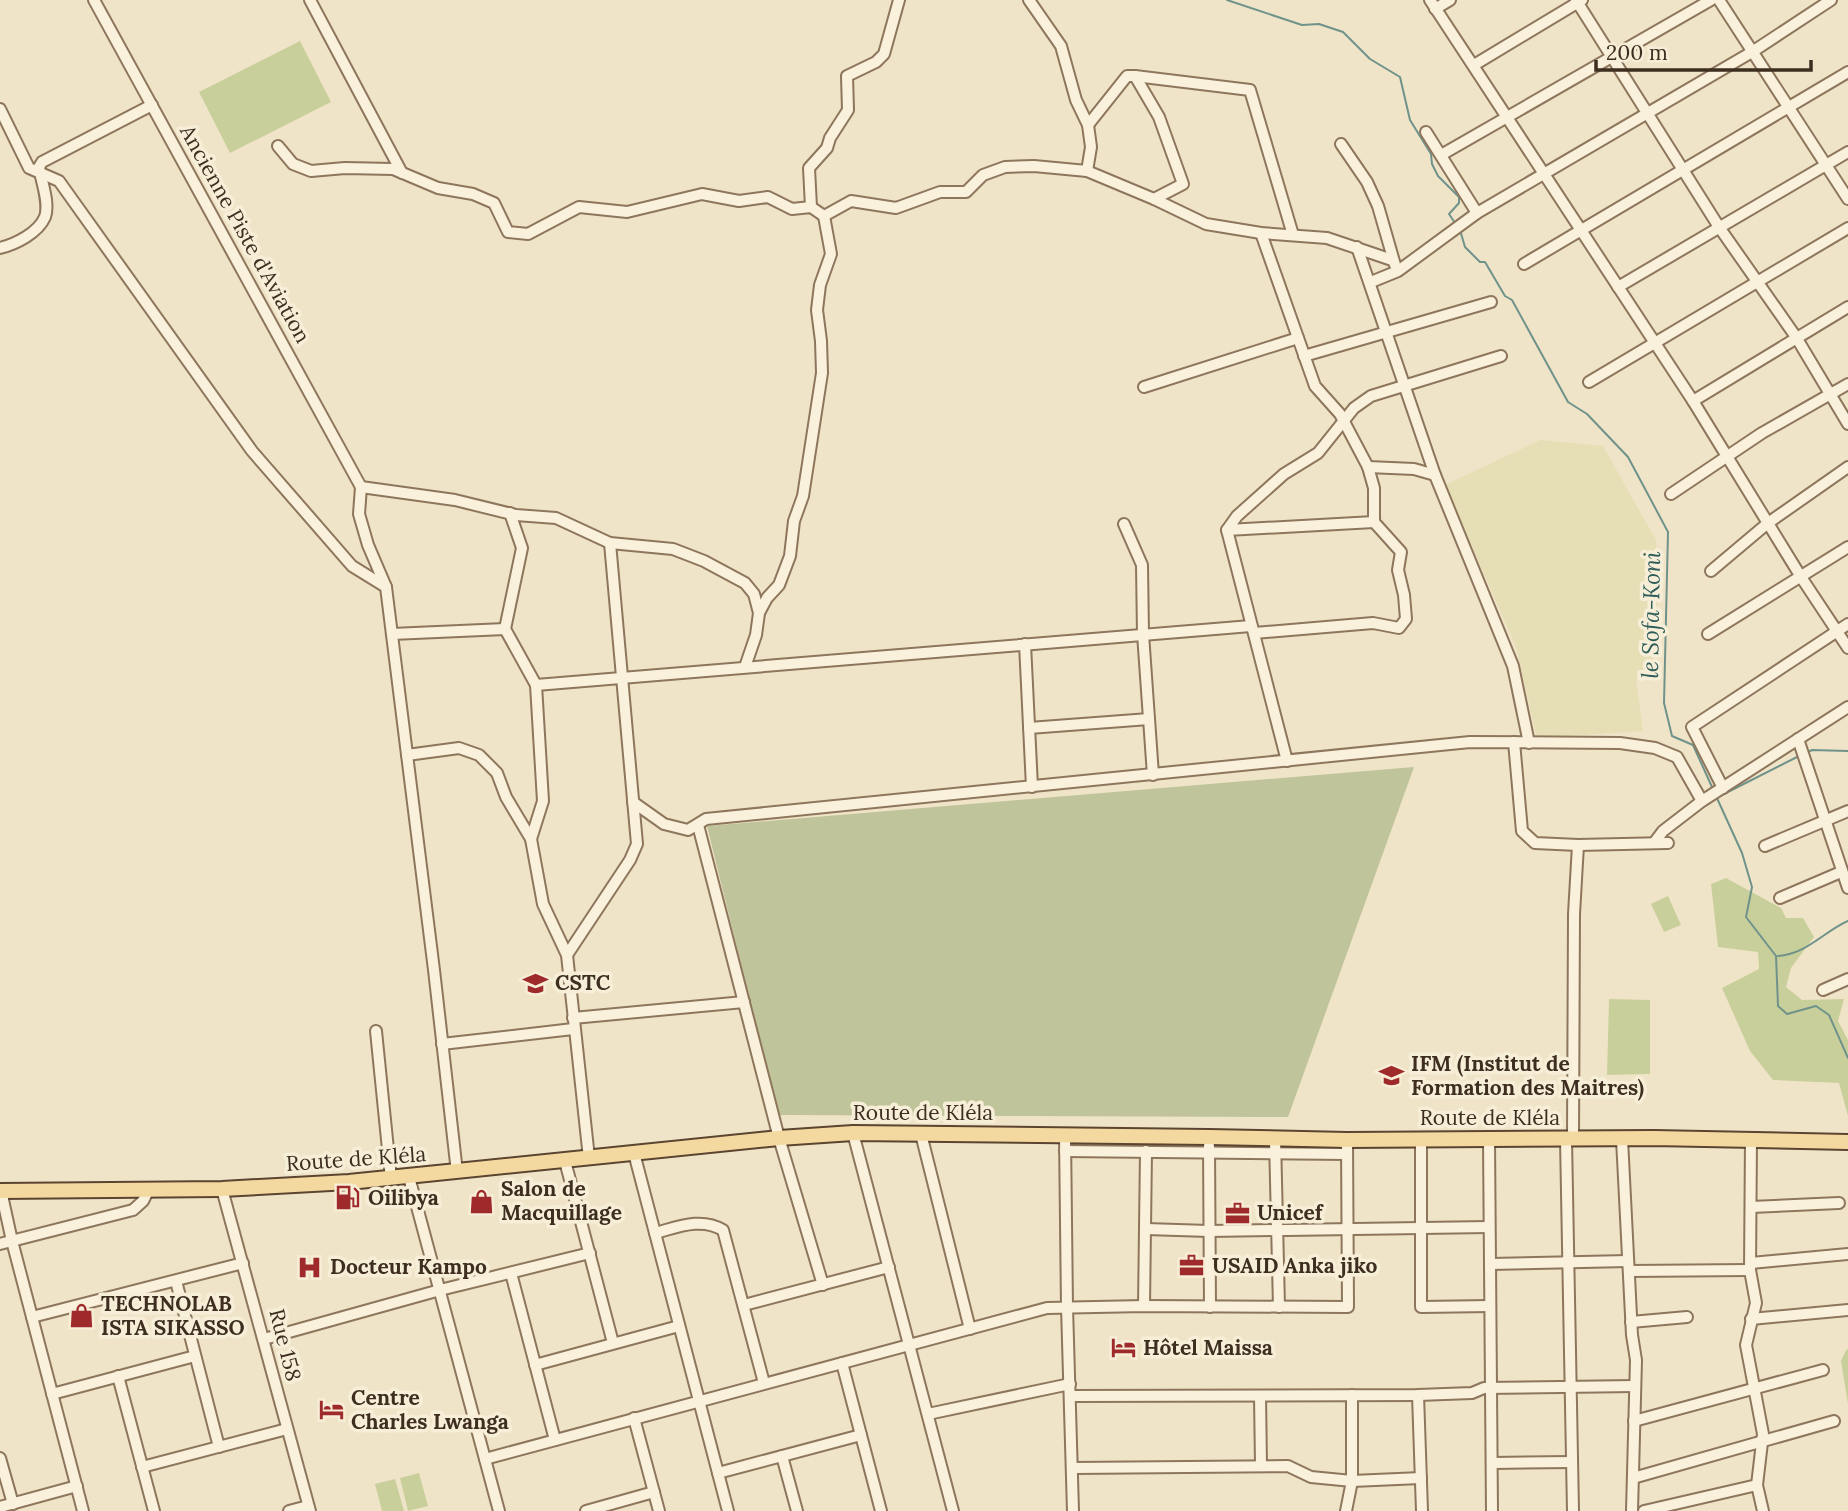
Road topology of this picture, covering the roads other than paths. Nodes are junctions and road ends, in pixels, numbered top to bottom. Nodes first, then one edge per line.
1 (94, 0) edge
2 (310, 0) edge
3 (899, 0) edge
4 (1029, 0) edge
5 (1450, 0) edge
6 (1711, 0) edge
7 (1719, 0) edge
8 (1831, 0) edge
9 (1578, 1) edge
10 (1433, 4) edge
11 (1752, 52) junction
12 (1613, 58) junction
13 (1474, 65) junction
14 (1848, 72) edge
15 (1135, 76) junction
16 (152, 105) junction
17 (0, 109) edge
18 (1788, 109) junction
19 (1649, 113) junction
20 (1509, 118) junction
21 (1088, 125) junction
22 (1426, 132) dead end
23 (1341, 144) dead end
24 (278, 146) dead end
25 (1848, 152) edge
26 (1441, 155) junction
27 (1826, 165) junction
28 (1087, 171) junction
29 (1684, 171) junction
30 (402, 173) junction
31 (1542, 174) junction
32 (40, 175) junction
33 (1154, 198) junction
34 (1848, 199) edge
35 (811, 207) junction
36 (1478, 213) junction
37 (824, 216) junction
38 (1719, 227) junction
39 (1848, 228) edge
40 (1581, 231) junction
41 (1261, 233) junction
42 (1293, 235) junction
43 (1357, 247) junction
44 (0, 248) edge
45 (1392, 260) junction
46 (1524, 264) dead end
47 (1398, 271) junction
48 (1371, 282) junction
49 (1758, 282) junction
50 (1618, 287) junction
51 (1492, 302) dead end
52 (1848, 307) edge
53 (1387, 332) junction
54 (1796, 337) junction
55 (1298, 338) junction
56 (1654, 343) junction
57 (1304, 356) junction
58 (1501, 356) dead end
59 (1589, 382) dead end
60 (1848, 384) edge
61 (1405, 386) junction
62 (1144, 387) dead end
63 (1830, 395) junction
64 (1693, 401) junction
65 (1344, 421) junction
66 (1848, 424) edge
67 (1726, 457) junction
68 (1368, 467) junction
69 (1848, 467) edge
70 (1435, 475) junction
71 (361, 487) junction
72 (1671, 494) dead end
73 (510, 513) junction
74 (1374, 522) junction
75 (1768, 523) junction
76 (1124, 524) dead end
77 (1227, 530) junction
78 (610, 543) junction
79 (1848, 547) edge
80 (1711, 571) dead end
81 (1801, 577) junction
82 (386, 587) junction
83 (760, 613) junction
84 (1848, 624) edge
85 (505, 629) junction
86 (1252, 629) junction
87 (1837, 631) junction
88 (392, 634) junction
89 (1143, 634) junction
90 (1707, 634) dead end
91 (1025, 644) junction
92 (1848, 648) edge
93 (745, 667) junction
94 (622, 678) junction
95 (536, 685) junction
96 (1848, 707) edge
97 (1149, 719) junction
98 (1029, 728) junction
99 (1798, 739) junction
100 (1514, 742) junction
101 (1529, 743) junction
102 (407, 755) junction
103 (1287, 761) junction
104 (1153, 775) junction
105 (1032, 787) junction
106 (1723, 788) junction
107 (1702, 801) junction
108 (633, 802) junction
109 (1848, 811) edge
110 (1825, 822) junction
111 (698, 825) junction
112 (531, 839) junction
113 (1654, 843) junction
114 (1668, 843) dead end
115 (1578, 845) junction
116 (1765, 846) dead end
117 (1843, 865) edge
118 (1848, 888) edge
119 (1780, 898) dead end
120 (566, 955) junction
121 (1848, 979) edge
122 (1823, 990) dead end
123 (744, 1002) junction
124 (573, 1024) junction
125 (376, 1031) dead end
126 (442, 1044) junction
127 (853, 1133) junction
128 (921, 1134) junction
129 (1065, 1135) junction
130 (1209, 1137) junction
131 (779, 1138) junction
132 (1421, 1139) junction
133 (1570, 1139) junction
134 (1622, 1139) junction
135 (1751, 1139) junction
136 (1489, 1140) junction
137 (1847, 1142) edge
138 (1276, 1146) junction
139 (1347, 1147) junction
140 (1065, 1151) junction
141 (1146, 1151) junction
142 (1209, 1152) junction
143 (634, 1153) junction
144 (589, 1158) junction
145 (565, 1161) junction
146 (457, 1172) junction
147 (410, 1177) junction
148 (391, 1179) junction
149 (149, 1189) junction
150 (222, 1189) junction
151 (1, 1191) edge
152 (1839, 1203) dead end
153 (1751, 1207) junction
154 (1489, 1227) junction
155 (1423, 1228) junction
156 (1146, 1229) junction
157 (1348, 1229) junction
158 (1278, 1230) junction
159 (1209, 1231) junction
160 (655, 1233) junction
161 (12, 1241) junction
162 (0, 1244) edge
163 (590, 1253) junction
164 (1848, 1254) edge
165 (1568, 1262) junction
166 (243, 1263) junction
167 (1490, 1264) junction
168 (1628, 1266) junction
169 (1751, 1266) junction
170 (889, 1267) junction
171 (511, 1273) junction
172 (176, 1281) junction
173 (823, 1284) junction
174 (440, 1290) junction
175 (744, 1306) junction
176 (1144, 1306) junction
177 (1490, 1306) junction
178 (1067, 1307) junction
179 (1210, 1307) junction
180 (1279, 1307) junction
181 (1848, 1310) edge
182 (32, 1317) junction
183 (1687, 1317) dead end
184 (1751, 1319) junction
185 (1631, 1322) junction
186 (679, 1326) junction
187 (970, 1329) junction
188 (264, 1339) junction
189 (613, 1343) junction
190 (910, 1345) junction
191 (195, 1356) junction
192 (842, 1363) junction
193 (535, 1365) junction
194 (1823, 1370) dead end
195 (118, 1376) junction
196 (764, 1383) junction
197 (1635, 1386) junction
198 (1570, 1387) junction
199 (1490, 1388) junction
200 (1755, 1389) junction
201 (1070, 1390) junction
202 (52, 1394) junction
203 (1352, 1395) junction
204 (1418, 1395) junction
205 (1260, 1396) junction
206 (699, 1401) junction
207 (928, 1414) junction
208 (634, 1418) junction
209 (1634, 1421) junction
210 (1834, 1421) dead end
211 (287, 1429) junction
212 (861, 1435) junction
213 (555, 1440) junction
214 (1763, 1441) junction
215 (219, 1447) junction
216 (782, 1456) junction
217 (0, 1458) edge
218 (485, 1459) junction
219 (1572, 1462) junction
220 (1492, 1463) junction
221 (1261, 1466) junction
222 (142, 1467) junction
223 (1073, 1468) junction
224 (718, 1473) junction
225 (1421, 1478) junction
226 (1633, 1478) junction
227 (1352, 1481) junction
228 (1757, 1485) junction
229 (76, 1486) junction
230 (653, 1492) junction
231 (13, 1504) junction
232 (0, 1507) edge
233 (309, 1509) edge
234 (83, 1511) edge
235 (154, 1511) edge
236 (289, 1511) edge
237 (499, 1511) edge
238 (586, 1511) edge
239 (659, 1511) edge
240 (728, 1511) edge
241 (797, 1511) edge
242 (881, 1511) edge
243 (952, 1511) edge
244 (1073, 1511) edge
245 (1346, 1511) edge
246 (1422, 1511) edge
247 (1492, 1511) edge
248 (1573, 1511) edge
249 (1632, 1511) edge
250 (1644, 1511) edge
251 (1763, 1511) edge

1 - 16 street, Ancienne Piste d'Aviation
2 - 30 street
3 - 35 street
4 - 21 street
5 - 10 street
6 - 12 street
7 - 11 street
8 - 11 street
9 - 12 street
9 - 13 street
10 - 13 street
11 - 18 street
11 - 19 street
12 - 19 street
12 - 20 street
13 - 20 street
14 - 18 street
15 - 21 street
15 - 33 street
15 - 42 street
16 - 32 street
16 - 71 street, Ancienne Piste d'Aviation
17 - 32 street
18 - 27 street
18 - 29 street
19 - 29 street
19 - 31 street
20 - 26 street
20 - 31 street
21 - 28 street
22 - 26 street
23 - 45 street
24 - 30 street
25 - 27 street
26 - 36 street
27 - 34 street
27 - 38 street
28 - 33 street
28 - 37 street
29 - 38 street
29 - 40 street
30 - 35 street
31 - 36 street
31 - 40 street
32 - 44 street
32 - 82 street
33 - 41 street
35 - 37 street
36 - 47 street
37 - 83 street
38 - 49 street
38 - 50 street
39 - 49 street
40 - 46 street
40 - 50 street
41 - 42 street
41 - 55 street
42 - 43 street
43 - 45 street
43 - 48 street
45 - 47 street
47 - 48 street
48 - 53 street
49 - 54 street
49 - 56 street
50 - 56 street
51 - 53 street
52 - 54 street
53 - 57 street
53 - 61 street
54 - 63 street
54 - 64 street
55 - 57 street
55 - 62 street
56 - 59 street
56 - 64 street
57 - 65 street
58 - 61 street
60 - 63 street
61 - 65 street
61 - 70 street
63 - 66 street
63 - 67 street
64 - 67 street
65 - 68 street
65 - 77 street
67 - 72 street
67 - 75 street
68 - 70 street
68 - 74 street
69 - 75 street
70 - 101 street
71 - 73 street
71 - 82 street
73 - 78 street
73 - 85 street
74 - 77 street
74 - 86 street
75 - 80 street
75 - 81 street
76 - 89 street
77 - 86 street
78 - 83 street
78 - 94 street
79 - 81 street
81 - 87 street
81 - 90 street
82 - 88 street
83 - 93 street
84 - 87 street
85 - 88 street
85 - 95 street
86 - 89 street
86 - 103 street
87 - 92 street
87 - 106 street
88 - 102 street
89 - 91 street
89 - 97 street
91 - 93 street
91 - 98 street
93 - 94 street
94 - 95 street
94 - 108 street
95 - 112 street
96 - 99 street
97 - 98 street
97 - 104 street
98 - 105 street
99 - 106 street
99 - 110 street
100 - 101 street
100 - 103 street
100 - 115 street
101 - 107 street
102 - 112 street
102 - 126 street
103 - 104 street
104 - 105 street
105 - 111 street
106 - 107 street
107 - 113 street
108 - 111 street
108 - 120 street
109 - 110 street
110 - 116 street
110 - 117 street
111 - 123 street
112 - 120 street
113 - 114 street
113 - 115 street
115 - 133 street
117 - 118 street
117 - 119 street
120 - 124 street
121 - 122 street
123 - 124 street
123 - 131 street
124 - 126 street
124 - 144 street
125 - 148 street
126 - 146 street
127 - 128 main road, Route de Kléla
127 - 131 main road, Route de Kléla
127 - 170 street
128 - 129 main road, Route de Kléla
128 - 187 street
129 - 130 main road, Route de Kléla
129 - 140 street
130 - 138 main road, Route de Kléla
130 - 142 street
131 - 143 main road, Route de Kléla
131 - 173 street
132 - 136 main road, Route de Kléla
132 - 139 main road, Route de Kléla
132 - 155 street
133 - 134 main road, Route de Kléla
133 - 136 main road, Route de Kléla
133 - 165 street
134 - 135 main road, Route de Kléla
134 - 168 street
135 - 137 main road, Route de Kléla
135 - 153 street
136 - 154 street
138 - 139 main road, Route de Kléla
138 - 142 street
138 - 158 street
139 - 157 street
140 - 141 street
140 - 178 street
141 - 142 street
141 - 156 street
142 - 159 street
143 - 144 main road, Route de Kléla
143 - 160 street
144 - 145 main road, Route de Kléla
145 - 146 main road, Route de Kléla
145 - 163 street
146 - 147 main road, Route de Kléla
147 - 148 main road, Route de Kléla
147 - 174 street
148 - 150 main road, Route de Kléla
149 - 150 main road, Route de Kléla
149 - 151 main road, Route de Kléla
149 - 161 street
150 - 166 street, Rue 158
151 - 161 street
152 - 153 street
153 - 169 street
154 - 155 street
154 - 167 street
155 - 157 street
155 - 177 street
156 - 159 street
156 - 176 street
157 - 158 street
157 - 180 street
158 - 159 street
158 - 180 street
159 - 179 street
160 - 175 street
160 - 186 street
161 - 162 street
161 - 182 street
163 - 171 street
163 - 189 street
164 - 169 street
165 - 167 street
165 - 168 street
165 - 198 street
166 - 172 street
166 - 188 street, Rue 158
167 - 177 street
168 - 169 street
168 - 185 street
169 - 184 street
170 - 173 street
170 - 190 street
171 - 174 street
171 - 193 street
172 - 182 street
172 - 191 street
173 - 175 street
174 - 188 street
174 - 218 street
175 - 196 street
176 - 178 street
176 - 179 street
177 - 199 street
178 - 187 street
178 - 201 street
179 - 180 street
181 - 184 street
182 - 202 street
183 - 185 street
184 - 200 street
185 - 197 street
186 - 189 street
186 - 206 street
187 - 190 street
188 - 211 street, Rue 158
189 - 193 street
190 - 192 street
190 - 207 street
191 - 195 street
191 - 215 street
192 - 196 street
192 - 212 street
193 - 213 street
194 - 200 street
195 - 202 street
195 - 222 street
196 - 206 street
197 - 198 street
197 - 209 street
198 - 199 street
198 - 219 street
199 - 204 street
199 - 220 street
200 - 209 street
200 - 214 street
201 - 205 street
201 - 207 street
201 - 223 street
202 - 229 street
203 - 204 street
203 - 205 street
203 - 227 street
204 - 225 street
205 - 221 street
206 - 208 street
206 - 224 street
207 - 243 street
208 - 213 street
208 - 230 street
209 - 226 street
210 - 214 street
211 - 215 street
211 - 233 street, Rue 158
212 - 216 street
212 - 242 street
213 - 218 street
214 - 226 street
214 - 228 street
215 - 222 street
216 - 224 street
216 - 241 street
217 - 231 street
218 - 237 street
219 - 220 street
219 - 248 street
220 - 247 street
221 - 223 street
221 - 227 street
222 - 235 street
223 - 244 street
224 - 240 street
225 - 227 street
225 - 246 street
226 - 249 street
227 - 245 street
228 - 250 street
228 - 251 street
229 - 231 street
229 - 234 street
230 - 238 street
230 - 239 street
231 - 232 street
233 - 236 street

